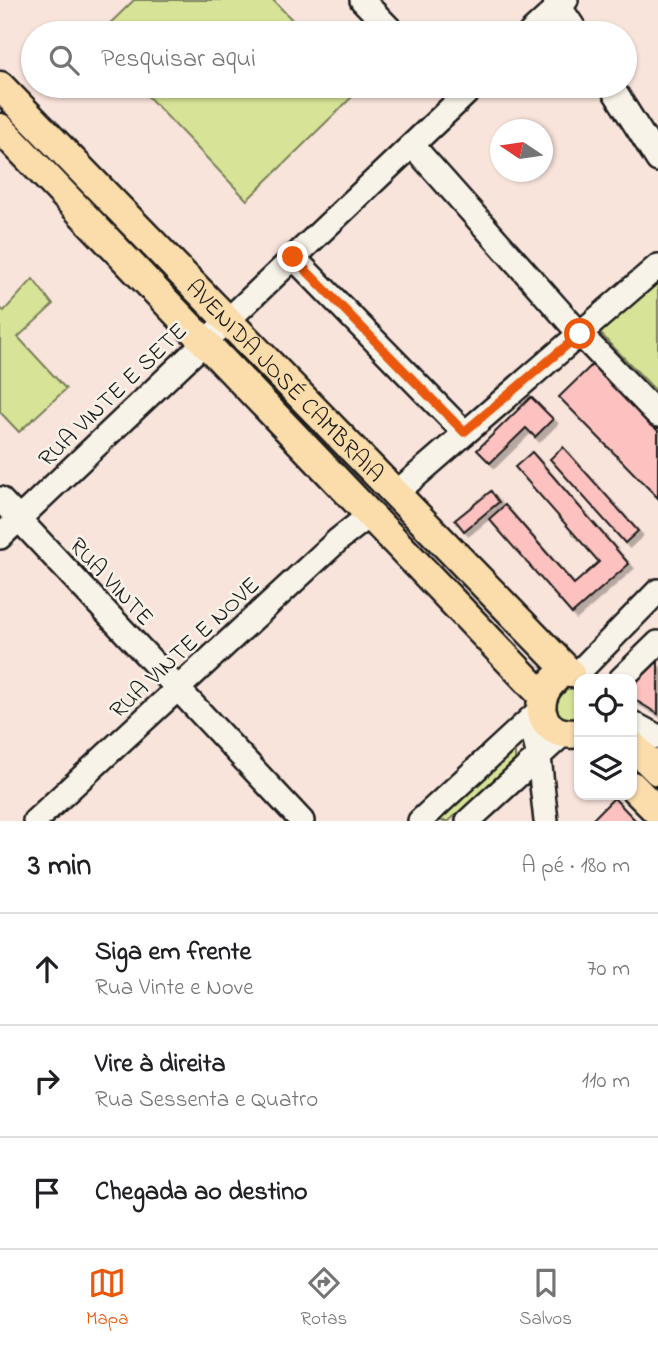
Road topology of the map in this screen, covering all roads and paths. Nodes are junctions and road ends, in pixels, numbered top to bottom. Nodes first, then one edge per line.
1 (362, 0) edge
2 (560, 2) edge
3 (382, 21) edge
4 (542, 21) edge
5 (570, 21) edge
6 (0, 86) edge
7 (452, 98) edge
8 (619, 98) edge
9 (27, 114) junction
10 (2, 134) edge
11 (412, 145) junction
12 (658, 160) edge
13 (293, 257) junction
14 (658, 266) edge
15 (227, 320) junction
16 (580, 334) junction
17 (205, 341) junction
18 (658, 415) edge
19 (464, 432) junction
20 (395, 494) junction
21 (0, 499) edge
22 (371, 514) junction
23 (19, 519) junction
24 (0, 537) edge
25 (658, 592) edge
26 (658, 643) edge
27 (598, 652) junction
28 (576, 674) edge
29 (580, 674) edge
30 (617, 674) edge
31 (626, 674) edge
32 (574, 676) edge
33 (176, 689) junction
34 (538, 708) junction
35 (637, 731) edge
36 (574, 735) edge
37 (651, 752) edge
38 (539, 757) junction
39 (637, 791) edge
40 (658, 812) edge
41 (34, 821) edge
42 (302, 821) edge
43 (420, 821) edge
44 (468, 821) edge
45 (546, 821) edge

1 - 3 street
2 - 4 street
2 - 5 street
6 - 9 main road, AVENIDA JOSÉ CAMBRAIA
7 - 11 street, RUA VINTE E SETE
8 - 12 street
9 - 10 street
9 - 15 main road, AVENIDA JOSÉ CAMBRAIA
10 - 17 main road, AVENIDA JOSÉ CAMBRAIA
11 - 13 street, RUA VINTE E SETE
11 - 16 street
13 - 15 street, RUA VINTE E SETE
13 - 19 street
14 - 16 street
15 - 17 street, RUA VINTE E SETE
15 - 20 main road, AVENIDA JOSÉ CAMBRAIA
16 - 18 street
16 - 19 street
17 - 22 main road, AVENIDA JOSÉ CAMBRAIA
17 - 23 street, RUA VINTE E SETE
19 - 20 street
20 - 28 main road, AVENIDA JOSÉ CAMBRAIA
21 - 23 street, RUA VINTE
22 - 33 street, RUA VINTE E NOVE
22 - 34 main road, AVENIDA JOSÉ CAMBRAIA
23 - 24 street, RUA VINTE E SETE
23 - 33 street, RUA VINTE
25 - 27 street
26 - 31 street
27 - 29 street
27 - 30 street
32 - 34 main road
33 - 41 street, RUA VINTE E NOVE
33 - 42 street, RUA VINTE
34 - 36 main road, AVENIDA JOSÉ CAMBRAIA
34 - 38 street
34 - 43 street
35 - 37 street
36 - 38 street
38 - 44 street
38 - 45 street
39 - 40 main road

